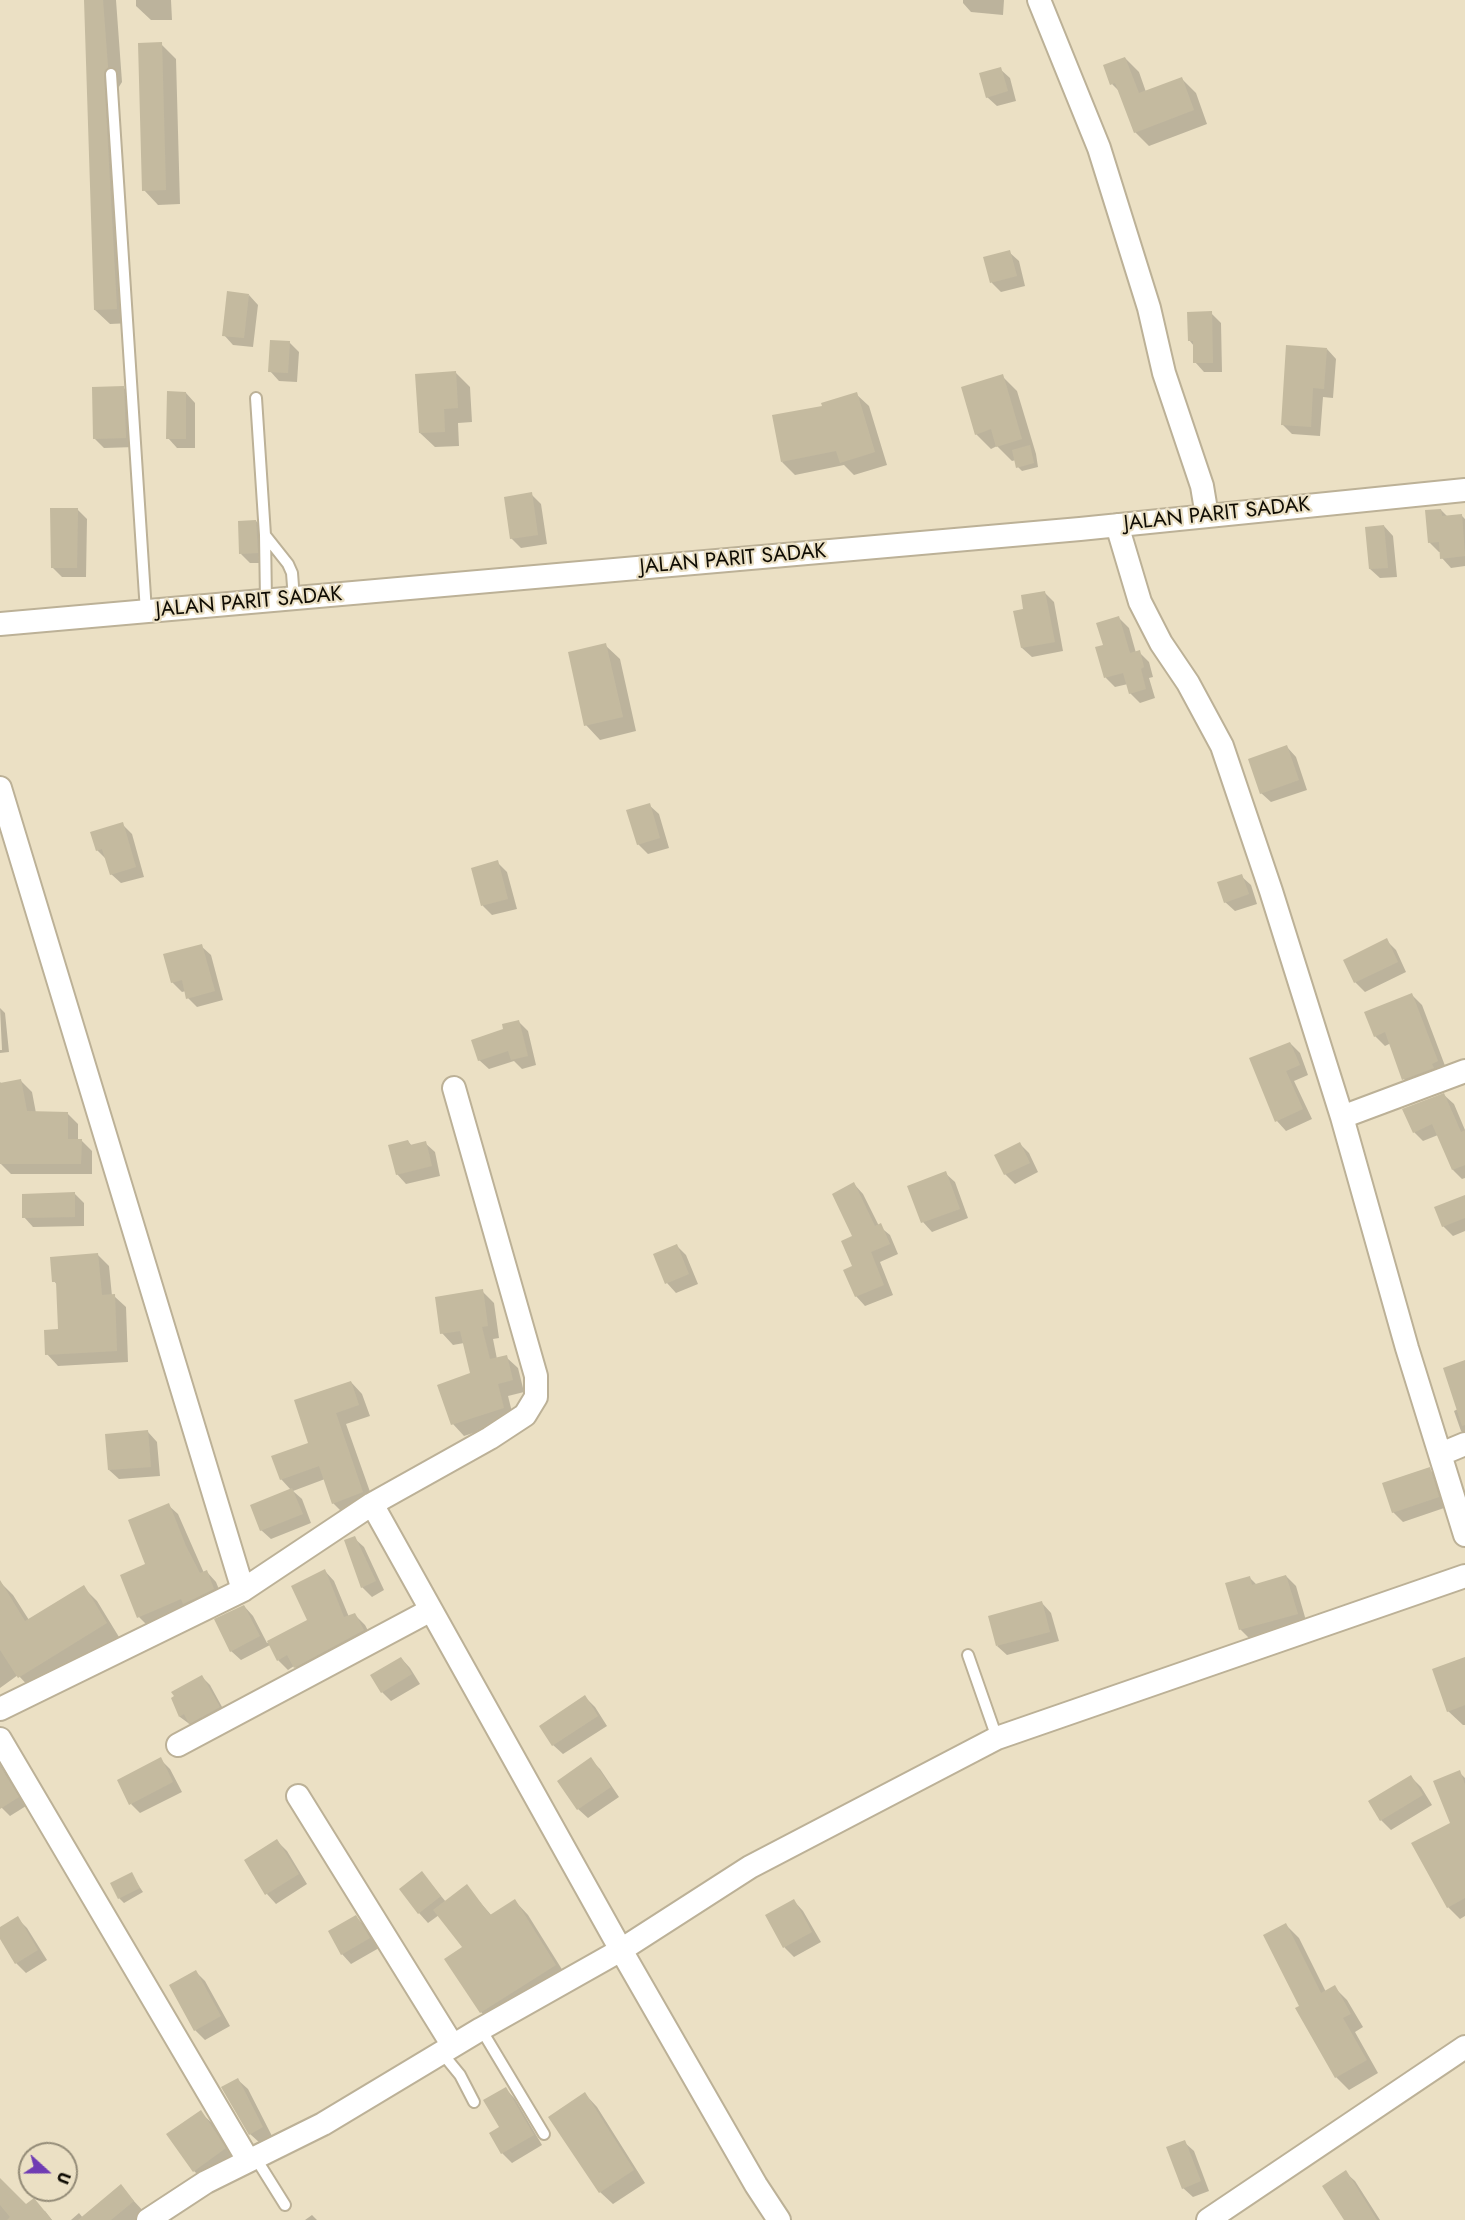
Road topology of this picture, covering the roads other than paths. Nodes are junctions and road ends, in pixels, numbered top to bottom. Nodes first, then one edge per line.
1 (1039, 0) edge
2 (111, 74) dead end
3 (256, 398) dead end
4 (1465, 490) edge
5 (1204, 501) junction
6 (1117, 525) junction
7 (265, 536) junction
8 (294, 599) junction
9 (266, 602) junction
10 (146, 612) junction
11 (0, 624) edge
12 (0, 788) edge
13 (1465, 1071) edge
14 (454, 1088) dead end
15 (1342, 1117) junction
16 (1465, 1444) edge
17 (1441, 1454) junction
18 (372, 1504) junction
19 (1465, 1535) edge
20 (1465, 1576) edge
21 (243, 1590) junction
22 (431, 1610) junction
23 (968, 1655) dead end
24 (0, 1709) edge
25 (997, 1738) junction
26 (0, 1739) edge
27 (178, 1744) dead end
28 (298, 1796) dead end
29 (621, 1950) junction
30 (481, 2029) junction
31 (1465, 2047) edge
32 (448, 2049) junction
33 (474, 2102) dead end
34 (544, 2134) dead end
35 (252, 2158) junction
36 (285, 2205) dead end
37 (148, 2220) edge
38 (779, 2220) edge
39 (1208, 2220) edge

1 - 5 street
2 - 10 lane
3 - 7 lane
4 - 5 street, JALAN PARIT SADAK
5 - 6 street, JALAN PARIT SADAK
6 - 8 street, JALAN PARIT SADAK
6 - 15 street
7 - 8 lane
7 - 9 lane
8 - 9 street, JALAN PARIT SADAK
9 - 10 street, JALAN PARIT SADAK
10 - 11 street, JALAN PARIT SADAK
12 - 21 street
13 - 15 street
14 - 18 street
15 - 17 street
16 - 17 street
17 - 19 street
18 - 21 street
18 - 22 street
20 - 25 street
21 - 24 street
22 - 27 street
22 - 29 street
23 - 25 lane
25 - 29 street
26 - 35 street
28 - 32 street
29 - 30 street
29 - 38 street
30 - 32 street
30 - 34 lane
31 - 39 street
32 - 33 lane
32 - 35 street
35 - 36 lane
35 - 37 street

